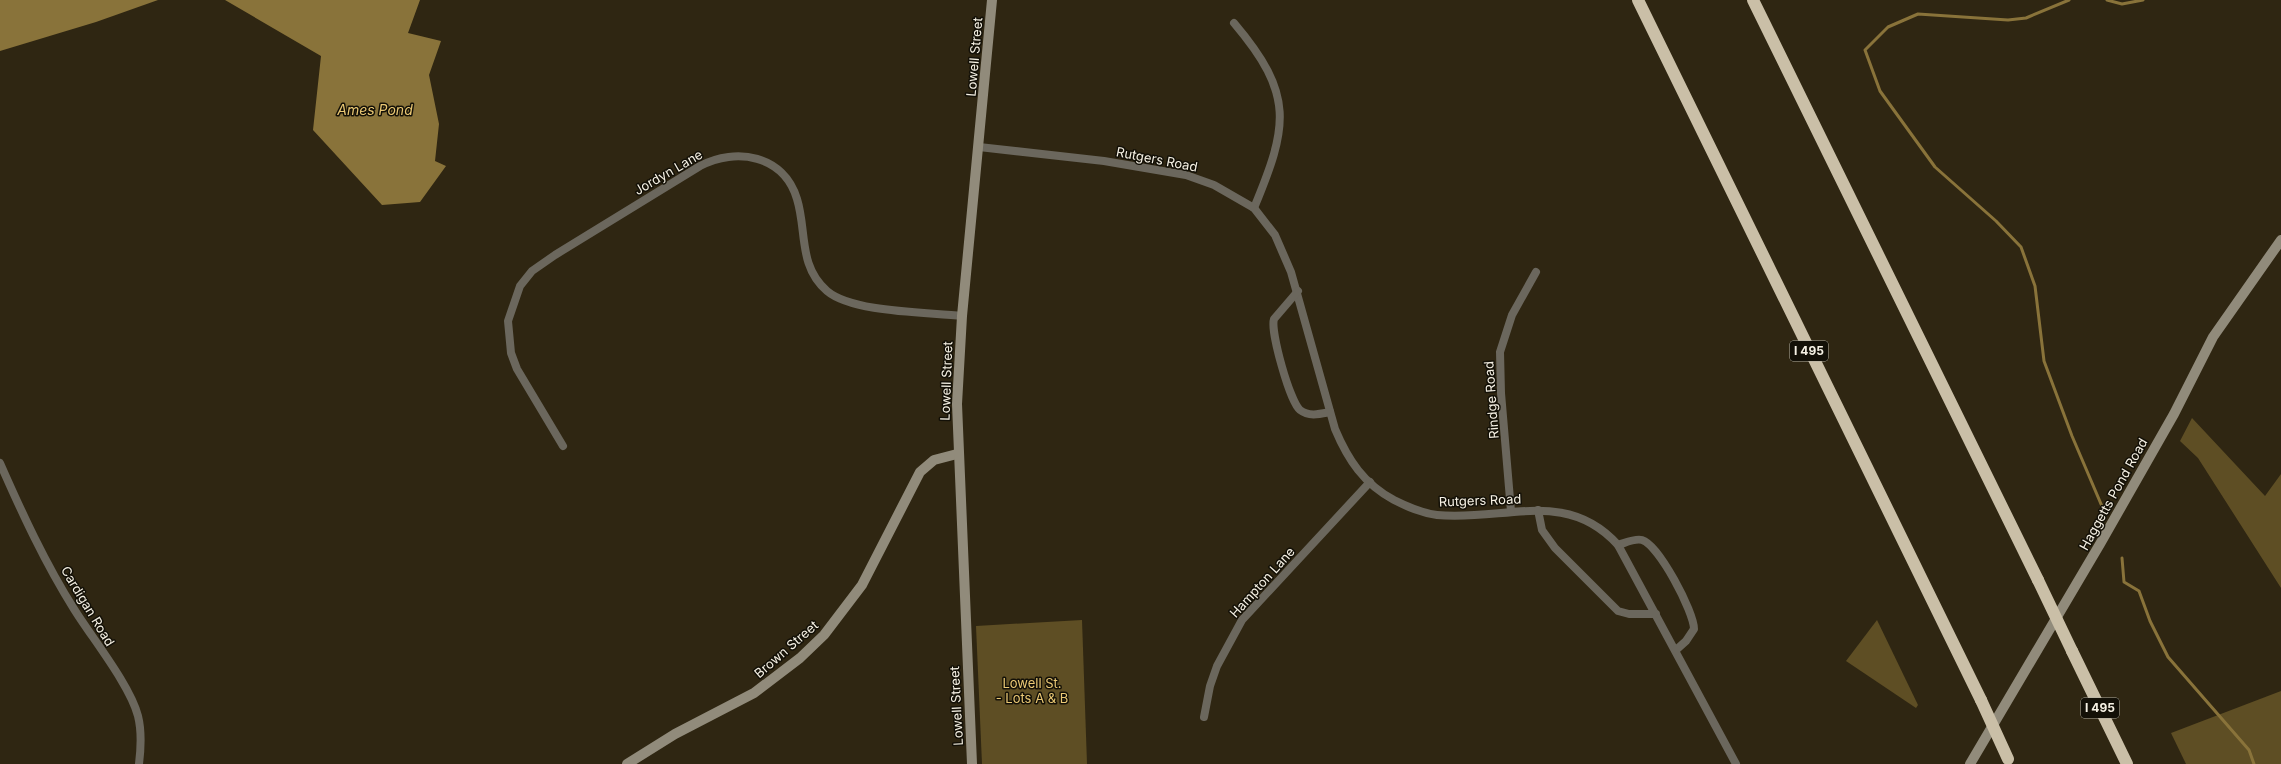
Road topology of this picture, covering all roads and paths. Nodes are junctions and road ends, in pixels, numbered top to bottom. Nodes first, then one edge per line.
1 (992, 0) edge
2 (1638, 0) edge
3 (1753, 0) edge
4 (1234, 23) dead end
5 (978, 147) junction
6 (1254, 208) junction
7 (2281, 240) edge
8 (1536, 272) dead end
9 (1298, 291) junction
10 (962, 316) junction
11 (1330, 412) junction
12 (563, 446) dead end
13 (957, 454) junction
14 (0, 463) edge
15 (1370, 482) junction
16 (1538, 510) junction
17 (1511, 511) junction
18 (1618, 545) junction
19 (1656, 614) junction
20 (1676, 650) junction
21 (1204, 716) dead end
22 (2010, 762) edge
23 (139, 764) edge
24 (627, 764) edge
25 (972, 764) edge
26 (1736, 764) edge
27 (1970, 764) edge
28 (2128, 764) edge

1 - 5 street, Lowell Street
2 - 22 highway, I 495, bridge
3 - 28 highway, I 495, bridge
4 - 6 street
5 - 6 street, Rutgers Road
5 - 10 street, Lowell Street
6 - 9 street, Rutgers Road
7 - 27 street, Haggetts Pond Road
8 - 17 street, Rindge Road
9 - 11 street, Rutgers Road
9 - 11 street
10 - 12 street, Jordyn Lane
10 - 13 street, Lowell Street
11 - 15 street, Rutgers Road
13 - 24 street, Brown Street
13 - 25 street, Lowell Street
14 - 23 street, Cardigan Road
15 - 17 street, Rutgers Road
15 - 21 street, Hampton Lane
16 - 17 street, Rutgers Road
16 - 18 street, Rutgers Road
16 - 19 street, Rutgers Road
18 - 19 street, Rutgers Road
18 - 20 street
19 - 20 street, Rutgers Road
20 - 26 street, Rutgers Road

